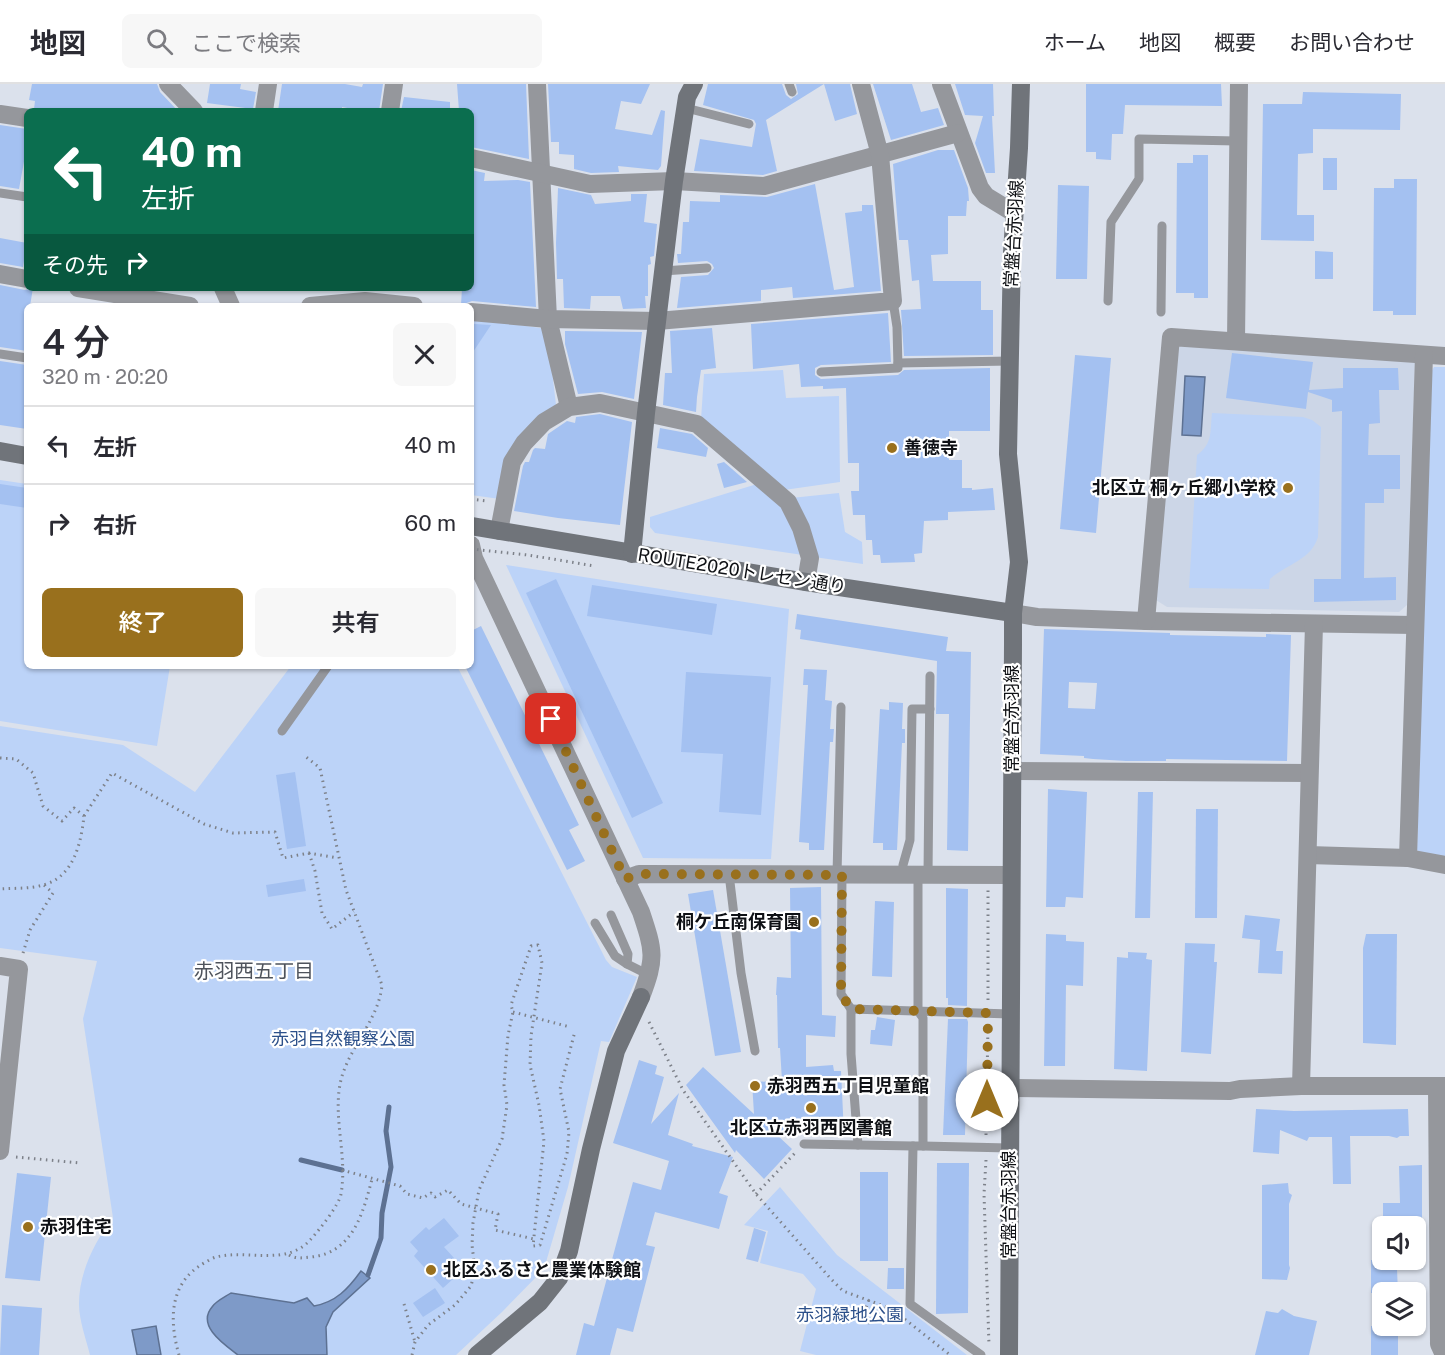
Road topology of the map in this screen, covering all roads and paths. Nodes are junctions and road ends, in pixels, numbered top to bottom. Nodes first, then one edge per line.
1 (168, 84) edge
2 (267, 84) edge
3 (394, 84) edge
4 (537, 84) edge
5 (694, 84) edge
6 (861, 84) edge
7 (941, 84) edge
8 (1021, 84) edge
9 (1239, 84) edge
10 (191, 108) edge
11 (264, 108) edge
12 (390, 108) edge
13 (686, 108) junction
14 (0, 114) edge
15 (24, 118) edge
16 (749, 124) dead end
17 (958, 133) junction
18 (1237, 141) junction
19 (880, 155) junction
20 (474, 159) edge
21 (540, 172) junction
22 (674, 182) junction
23 (0, 193) edge
24 (24, 197) edge
25 (1014, 213) junction
26 (1162, 226) dead end
27 (707, 268) dead end
28 (663, 271) junction
29 (0, 274) edge
30 (24, 278) edge
31 (97, 291) edge
32 (366, 295) edge
33 (893, 301) junction
34 (1108, 301) dead end
35 (171, 303) edge
36 (330, 303) edge
37 (401, 303) edge
38 (474, 312) edge
39 (1161, 312) dead end
40 (548, 319) junction
41 (657, 321) junction
42 (1236, 341) junction
43 (0, 354) edge
44 (1424, 355) junction
45 (1445, 356) edge
46 (24, 358) edge
47 (1010, 361) junction
48 (898, 363) junction
49 (821, 372) dead end
50 (569, 407) junction
51 (646, 413) junction
52 (0, 451) edge
53 (24, 455) edge
54 (474, 499) edge
55 (488, 501) dead end
56 (474, 527) edge
57 (499, 531) junction
58 (474, 547) edge
59 (632, 554) junction
60 (474, 558) edge
61 (594, 566) dead end
62 (806, 582) junction
63 (1013, 613) junction
64 (1146, 621) junction
65 (1314, 624) junction
66 (1414, 625) junction
67 (326, 669) edge
68 (930, 675) dead end
69 (841, 707) dead end
70 (930, 709) junction
71 (282, 731) dead end
72 (305, 756) dead end
73 (0, 758) edge
74 (1012, 771) junction
75 (1309, 773) junction
76 (84, 816) junction
77 (309, 853) junction
78 (1308, 855) junction
79 (338, 858) junction
80 (1408, 858) junction
81 (1445, 865) edge
82 (729, 874) junction
83 (840, 875) junction
84 (916, 875) junction
85 (1011, 875) junction
86 (625, 879) junction
87 (988, 884) dead end
88 (44, 885) junction
89 (0, 889) edge
90 (354, 912) junction
91 (611, 915) dead end
92 (595, 923) dead end
93 (627, 964) junction
94 (0, 966) edge
95 (18, 969) junction
96 (650, 975) junction
97 (641, 997) joint
98 (851, 1009) junction
99 (918, 1011) junction
100 (513, 1012) junction
101 (988, 1013) junction
102 (1010, 1014) junction
103 (534, 1017) junction
104 (649, 1022) dead end
105 (570, 1027) dead end
106 (575, 1031) dead end
107 (754, 1051) dead end
108 (1301, 1086) junction
109 (1441, 1086) edge
110 (1010, 1088) junction
111 (3, 1090) edge
112 (804, 1144) joint
113 (858, 1144) junction
114 (913, 1146) junction
115 (923, 1146) junction
116 (986, 1148) junction
117 (1009, 1148) junction
118 (7, 1154) edge
119 (80, 1163) dead end
120 (342, 1170) junction
121 (372, 1179) junction
122 (756, 1194) junction
123 (476, 1208) junction
124 (534, 1239) junction
125 (289, 1255) junction
126 (869, 1300) junction
127 (404, 1305) dead end
128 (872, 1326) dead end
129 (415, 1342) junction
130 (989, 1347) dead end
131 (179, 1355) edge
132 (412, 1355) edge
133 (477, 1355) edge
134 (950, 1355) edge
135 (981, 1355) edge
136 (1009, 1355) edge
137 (1444, 1355) edge

1 - 10 street
2 - 11 street
3 - 12 street
4 - 21 street
5 - 13 main road
6 - 19 street
7 - 17 street
8 - 25 main road, 常盤台赤羽線
9 - 18 street
13 - 16 lane
13 - 22 main road
14 - 15 street
17 - 19 street
17 - 25 street
18 - 34 lane
18 - 42 street
19 - 22 street
19 - 33 street
20 - 21 street
21 - 22 street
21 - 40 street
22 - 28 main road
23 - 24 lane
25 - 47 main road, 常盤台赤羽線
26 - 39 lane
27 - 28 lane
28 - 41 main road
29 - 30 street
31 - 35 street
32 - 36 street
32 - 37 street
33 - 41 street
33 - 48 lane
38 - 40 street
40 - 41 street
40 - 50 street
41 - 51 main road
42 - 44 street
42 - 64 street
43 - 46 lane
44 - 45 street
44 - 66 street
47 - 48 lane
47 - 63 main road, 常盤台赤羽線
48 - 49 lane
50 - 51 street
50 - 57 street
51 - 59 main road
51 - 62 street
52 - 53 main road
54 - 55 path
56 - 57 main road, ROUTE2020トレセン通り
57 - 59 main road, ROUTE2020トレセン通り
58 - 61 path, bridge
59 - 62 main road, ROUTE2020トレセン通り
60 - 86 street
62 - 63 main road, ROUTE2020トレセン通り
63 - 64 street
63 - 74 main road, 常盤台赤羽線
64 - 65 street
65 - 66 street
65 - 75 street
66 - 80 street
67 - 71 lane
68 - 70 lane
69 - 83 lane
70 - 84 lane
70 - 84 lane
72 - 79 path
73 - 76 path
74 - 75 street
74 - 85 main road, 常盤台赤羽線
75 - 78 street
76 - 77 path
76 - 88 path
77 - 79 path
77 - 90 path
78 - 80 street
78 - 108 street
79 - 90 path
80 - 81 street
82 - 83 street
82 - 86 street
82 - 107 lane
83 - 84 street
83 - 98 lane
84 - 85 street
84 - 99 lane
85 - 102 main road, 常盤台赤羽線
86 - 96 street
87 - 101 path
88 - 89 path
88 - 95 path
90 - 120 path
91 - 93 lane
92 - 93 lane
93 - 96 lane
94 - 95 street
95 - 111 street
96 - 97 street
97 - 133 main road
98 - 99 lane
98 - 113 lane
99 - 101 lane
99 - 115 lane
100 - 103 path
100 - 103 path
100 - 123 path
101 - 102 lane
101 - 116 path
102 - 110 main road, 常盤台赤羽線
103 - 105 path
103 - 124 path
104 - 122 path
106 - 124 path
108 - 109 street
108 - 110 street
109 - 137 street
110 - 117 main road, 常盤台赤羽線
111 - 118 street
112 - 113 lane
112 - 122 path
113 - 114 lane
114 - 115 lane
114 - 135 lane
115 - 116 lane
116 - 117 lane
116 - 130 path
117 - 136 main road, 常盤台赤羽線
118 - 119 path
120 - 121 path
120 - 125 path
121 - 123 path
121 - 125 path
122 - 126 path
123 - 124 path
123 - 129 path
125 - 131 path
126 - 128 path
126 - 134 path
127 - 129 path
129 - 132 path

